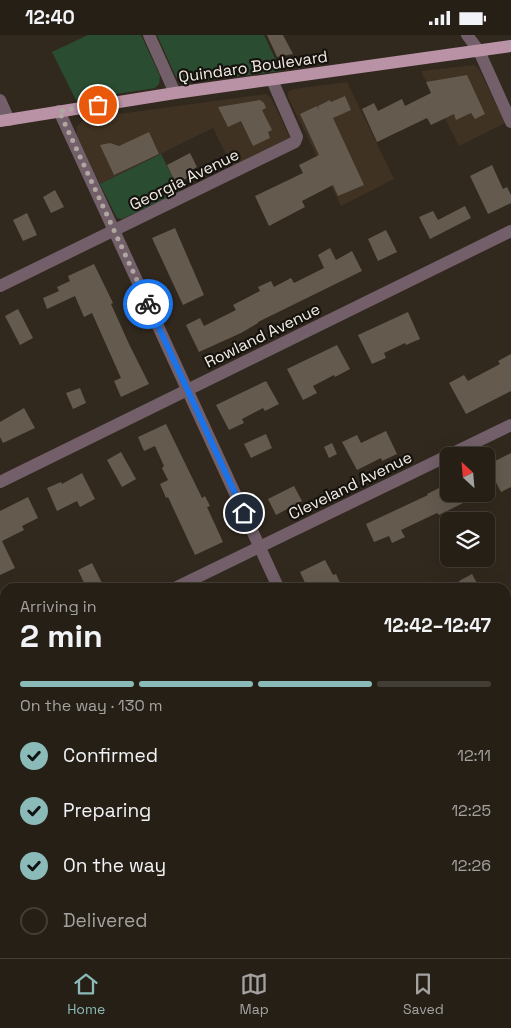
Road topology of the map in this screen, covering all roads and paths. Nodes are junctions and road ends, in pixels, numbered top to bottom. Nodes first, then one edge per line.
1 (149, 35) edge
2 (467, 35) edge
3 (511, 46) edge
4 (479, 51) junction
5 (272, 80) junction
6 (175, 93) junction
7 (0, 99) edge
8 (59, 111) junction
9 (5, 120) edge
10 (511, 122) edge
11 (114, 231) junction
12 (511, 231) edge
13 (0, 286) edge
14 (187, 391) junction
15 (511, 425) edge
16 (0, 482) edge
17 (260, 547) junction
18 (185, 583) edge
19 (276, 583) edge

1 - 6 street
2 - 4 street
3 - 4 main road, Quindaro Boulevard
4 - 5 main road, Quindaro Boulevard
4 - 10 street
5 - 6 main road, Quindaro Boulevard
5 - 11 street, Georgia Avenue
6 - 8 main road, Quindaro Boulevard
7 - 9 street
8 - 9 main road, Quindaro Boulevard
8 - 11 street
11 - 13 street, Georgia Avenue
11 - 14 street
12 - 14 street, Rowland Avenue
14 - 16 street, Rowland Avenue
14 - 17 street
15 - 17 street, Cleveland Avenue
17 - 18 street, Cleveland Avenue
17 - 19 street

